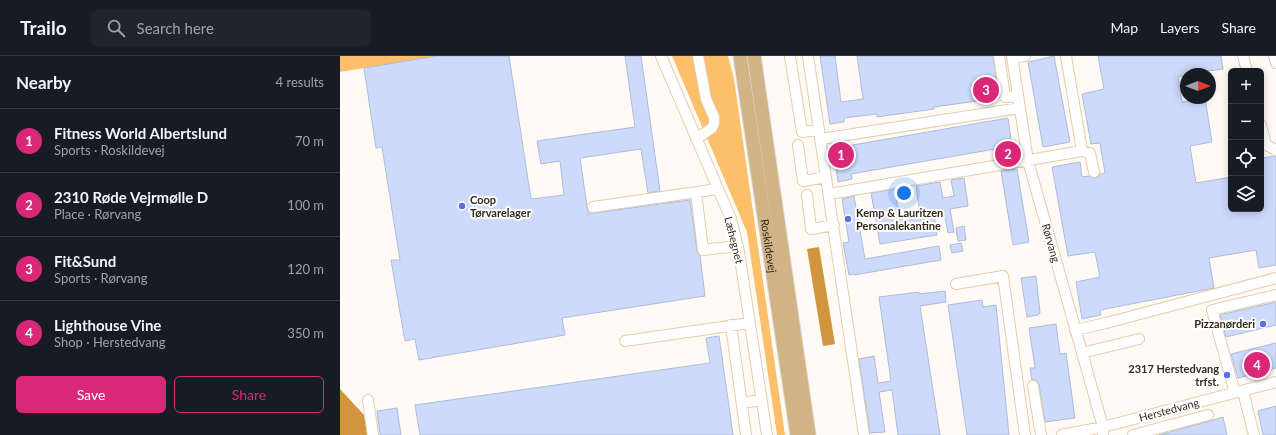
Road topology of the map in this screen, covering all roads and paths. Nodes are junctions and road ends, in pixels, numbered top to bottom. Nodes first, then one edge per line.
1 (661, 56) edge
2 (698, 56) edge
3 (740, 56) edge
4 (790, 56) edge
5 (808, 56) edge
6 (999, 56) edge
7 (1025, 56) edge
8 (1066, 56) edge
9 (1242, 56) edge
10 (1274, 56) edge
11 (1012, 57) edge
12 (753, 58) edge
13 (1276, 63) edge
14 (1246, 68) edge
15 (1018, 96) junction
16 (1020, 108) junction
17 (820, 135) junction
18 (1264, 137) edge
19 (696, 139) junction
20 (798, 145) dead end
21 (1276, 150) edge
22 (1082, 151) junction
23 (1028, 161) junction
24 (1094, 172) dead end
25 (826, 177) junction
26 (718, 189) junction
27 (696, 192) junction
28 (829, 194) junction
29 (807, 195) dead end
30 (593, 207) dead end
31 (834, 225) junction
32 (737, 246) junction
33 (1276, 278) edge
34 (956, 284) dead end
35 (1276, 295) edge
36 (750, 323) junction
37 (731, 325) junction
38 (1075, 330) junction
39 (1139, 339) dead end
40 (625, 341) dead end
41 (1082, 353) junction
42 (1276, 382) edge
43 (1033, 386) dead end
44 (1239, 392) junction
45 (368, 400) dead end
46 (761, 400) junction
47 (742, 403) junction
48 (1208, 415) dead end
49 (1114, 430) edge
50 (1103, 431) edge
51 (373, 435) edge
52 (746, 435) edge
53 (767, 435) edge
54 (796, 435) edge
55 (809, 435) edge
56 (864, 435) edge
57 (1025, 435) edge
58 (1041, 435) edge
59 (1062, 435) edge
60 (1133, 435) edge
61 (1254, 435) edge

1 - 19 street, Læhegnet
2 - 19 street
3 - 54 main road, Roskildevej
4 - 17 street
5 - 17 street
6 - 15 street
7 - 11 street
8 - 22 street
9 - 14 street
10 - 13 street
11 - 15 street, Rørvang
12 - 55 main road, Roskildevej
15 - 16 street, Rørvang
16 - 17 street
16 - 23 street, Rørvang
17 - 25 street
18 - 21 street
19 - 26 street, Læhegnet
20 - 25 street
22 - 23 street
22 - 24 street
23 - 28 street
23 - 38 street, Rørvang
25 - 28 street
26 - 27 street
26 - 32 street, Læhegnet
27 - 30 street
27 - 32 street
28 - 31 street
29 - 31 street
31 - 56 street
32 - 36 street, Læhegnet
33 - 38 street
34 - 57 street
35 - 44 street
36 - 37 street
36 - 46 street, Læhegnet
37 - 40 street
37 - 47 street
38 - 41 street, Rørvang
39 - 41 street
41 - 50 street, Rørvang
42 - 44 street, Herstedvang
43 - 58 street
44 - 49 street, Herstedvang
44 - 61 street
45 - 51 street
46 - 47 street
46 - 53 street, Læhegnet
47 - 52 street
48 - 60 street
49 - 50 street, Herstedvang
50 - 59 street, Herstedvang

